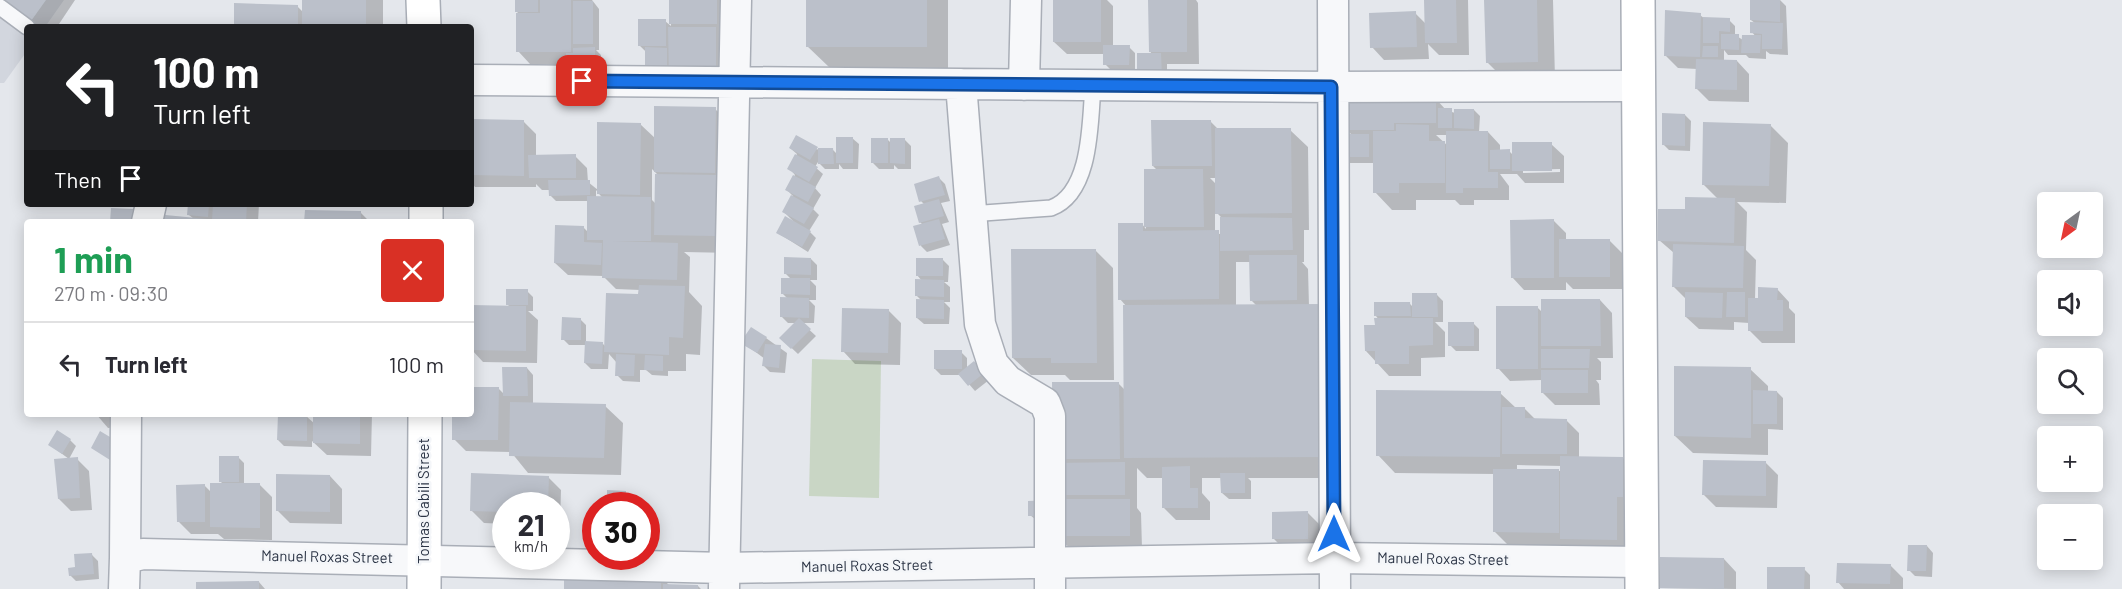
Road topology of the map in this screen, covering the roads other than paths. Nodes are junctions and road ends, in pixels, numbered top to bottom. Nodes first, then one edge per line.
1 (423, 0) edge
2 (736, 0) edge
3 (1026, 0) edge
4 (1333, 0) edge
5 (1638, 0) edge
6 (0, 8) edge
7 (424, 24) edge
8 (24, 25) edge
9 (474, 80) edge
10 (737, 83) junction
11 (961, 84) junction
12 (1024, 85) junction
13 (1093, 85) junction
14 (1638, 86) junction
15 (1331, 87) junction
16 (970, 214) junction
17 (126, 417) edge
18 (425, 417) edge
19 (125, 558) junction
20 (1335, 558) junction
21 (424, 574) edge
22 (1050, 576) edge
23 (1642, 576) edge
24 (724, 579) edge
25 (124, 589) edge
26 (1335, 589) edge

1 - 7 street
2 - 10 street
3 - 12 street
4 - 15 street
5 - 14 street
6 - 8 lane
9 - 10 street
10 - 11 street
10 - 24 street
11 - 12 street
11 - 16 street
12 - 13 street
13 - 15 street
13 - 16 lane
14 - 15 street
14 - 23 street
15 - 20 street
16 - 22 street
17 - 19 street
18 - 21 street, Tomas Cabili Street
19 - 21 street, Manuel Roxas Street
19 - 25 street
20 - 22 street, Manuel Roxas Street
20 - 23 street, Manuel Roxas Street
20 - 26 street
21 - 24 street, Manuel Roxas Street
22 - 24 street, Manuel Roxas Street

